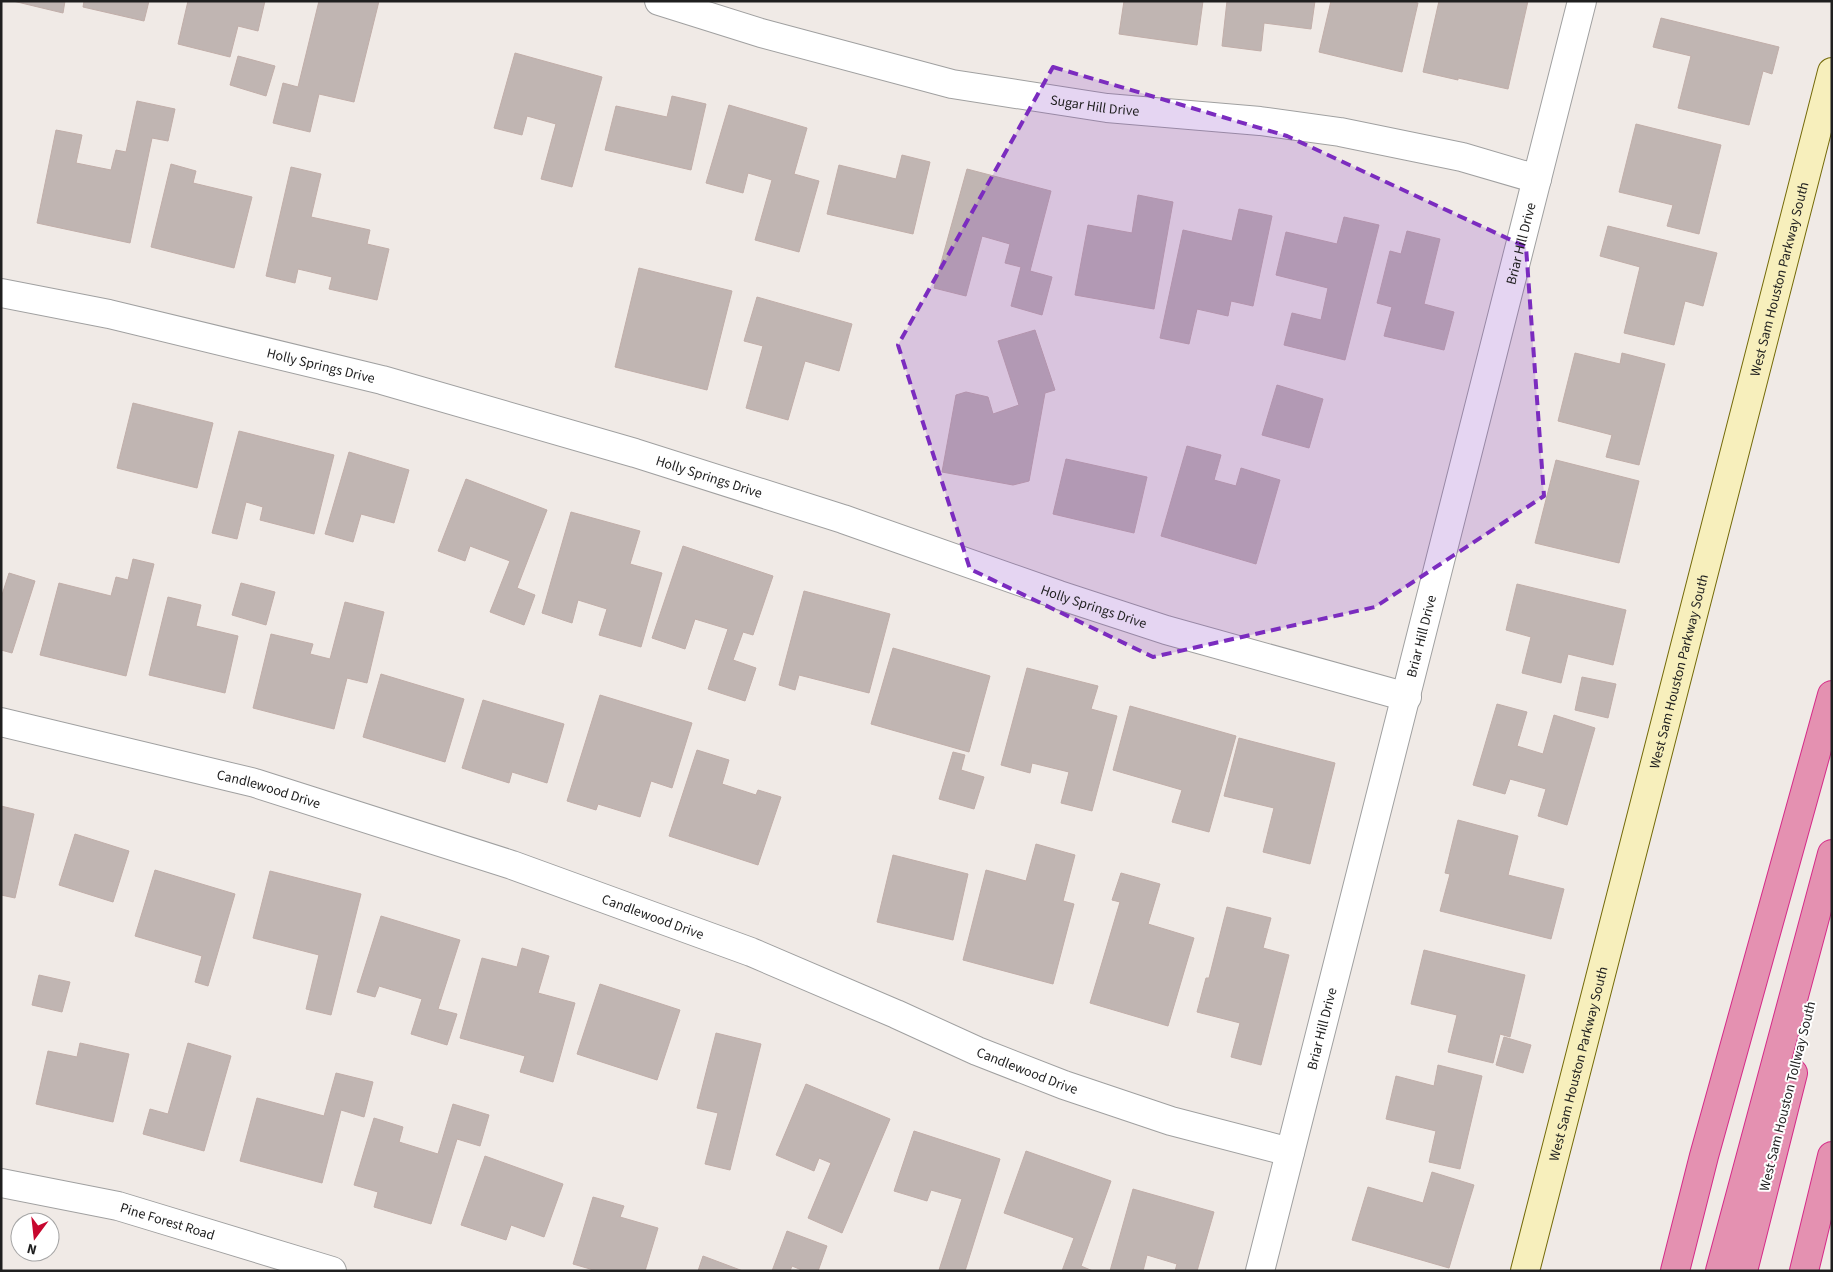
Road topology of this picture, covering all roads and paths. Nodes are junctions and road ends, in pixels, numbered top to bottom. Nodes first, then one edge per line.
1 (659, 1) edge
2 (1582, 1) edge
3 (1832, 72) edge
4 (1537, 179) junction
5 (1, 294) edge
6 (1832, 695) edge
7 (1407, 697) junction
8 (1, 722) edge
9 (1832, 854) edge
10 (1832, 921) edge
11 (1290, 1152) junction
12 (1832, 1156) edge
13 (1, 1183) edge
14 (332, 1271) edge
15 (1260, 1271) edge
16 (1525, 1271) edge
17 (1674, 1271) edge
18 (1720, 1271) edge
19 (1743, 1271) edge
20 (1804, 1271) edge

1 - 4 street, Sugar Hill Drive
2 - 4 street, Briar Hill Drive
3 - 16 main road, West Sam Houston Parkway South
4 - 7 street, Briar Hill Drive
5 - 7 street, Holly Springs Drive
6 - 17 highway
7 - 11 street, Briar Hill Drive
8 - 11 street, Candlewood Drive
9 - 18 highway
10 - 19 highway, West Sam Houston Tollway South
11 - 15 street, Briar Hill Drive
12 - 20 highway
13 - 14 street, Pine Forest Road

